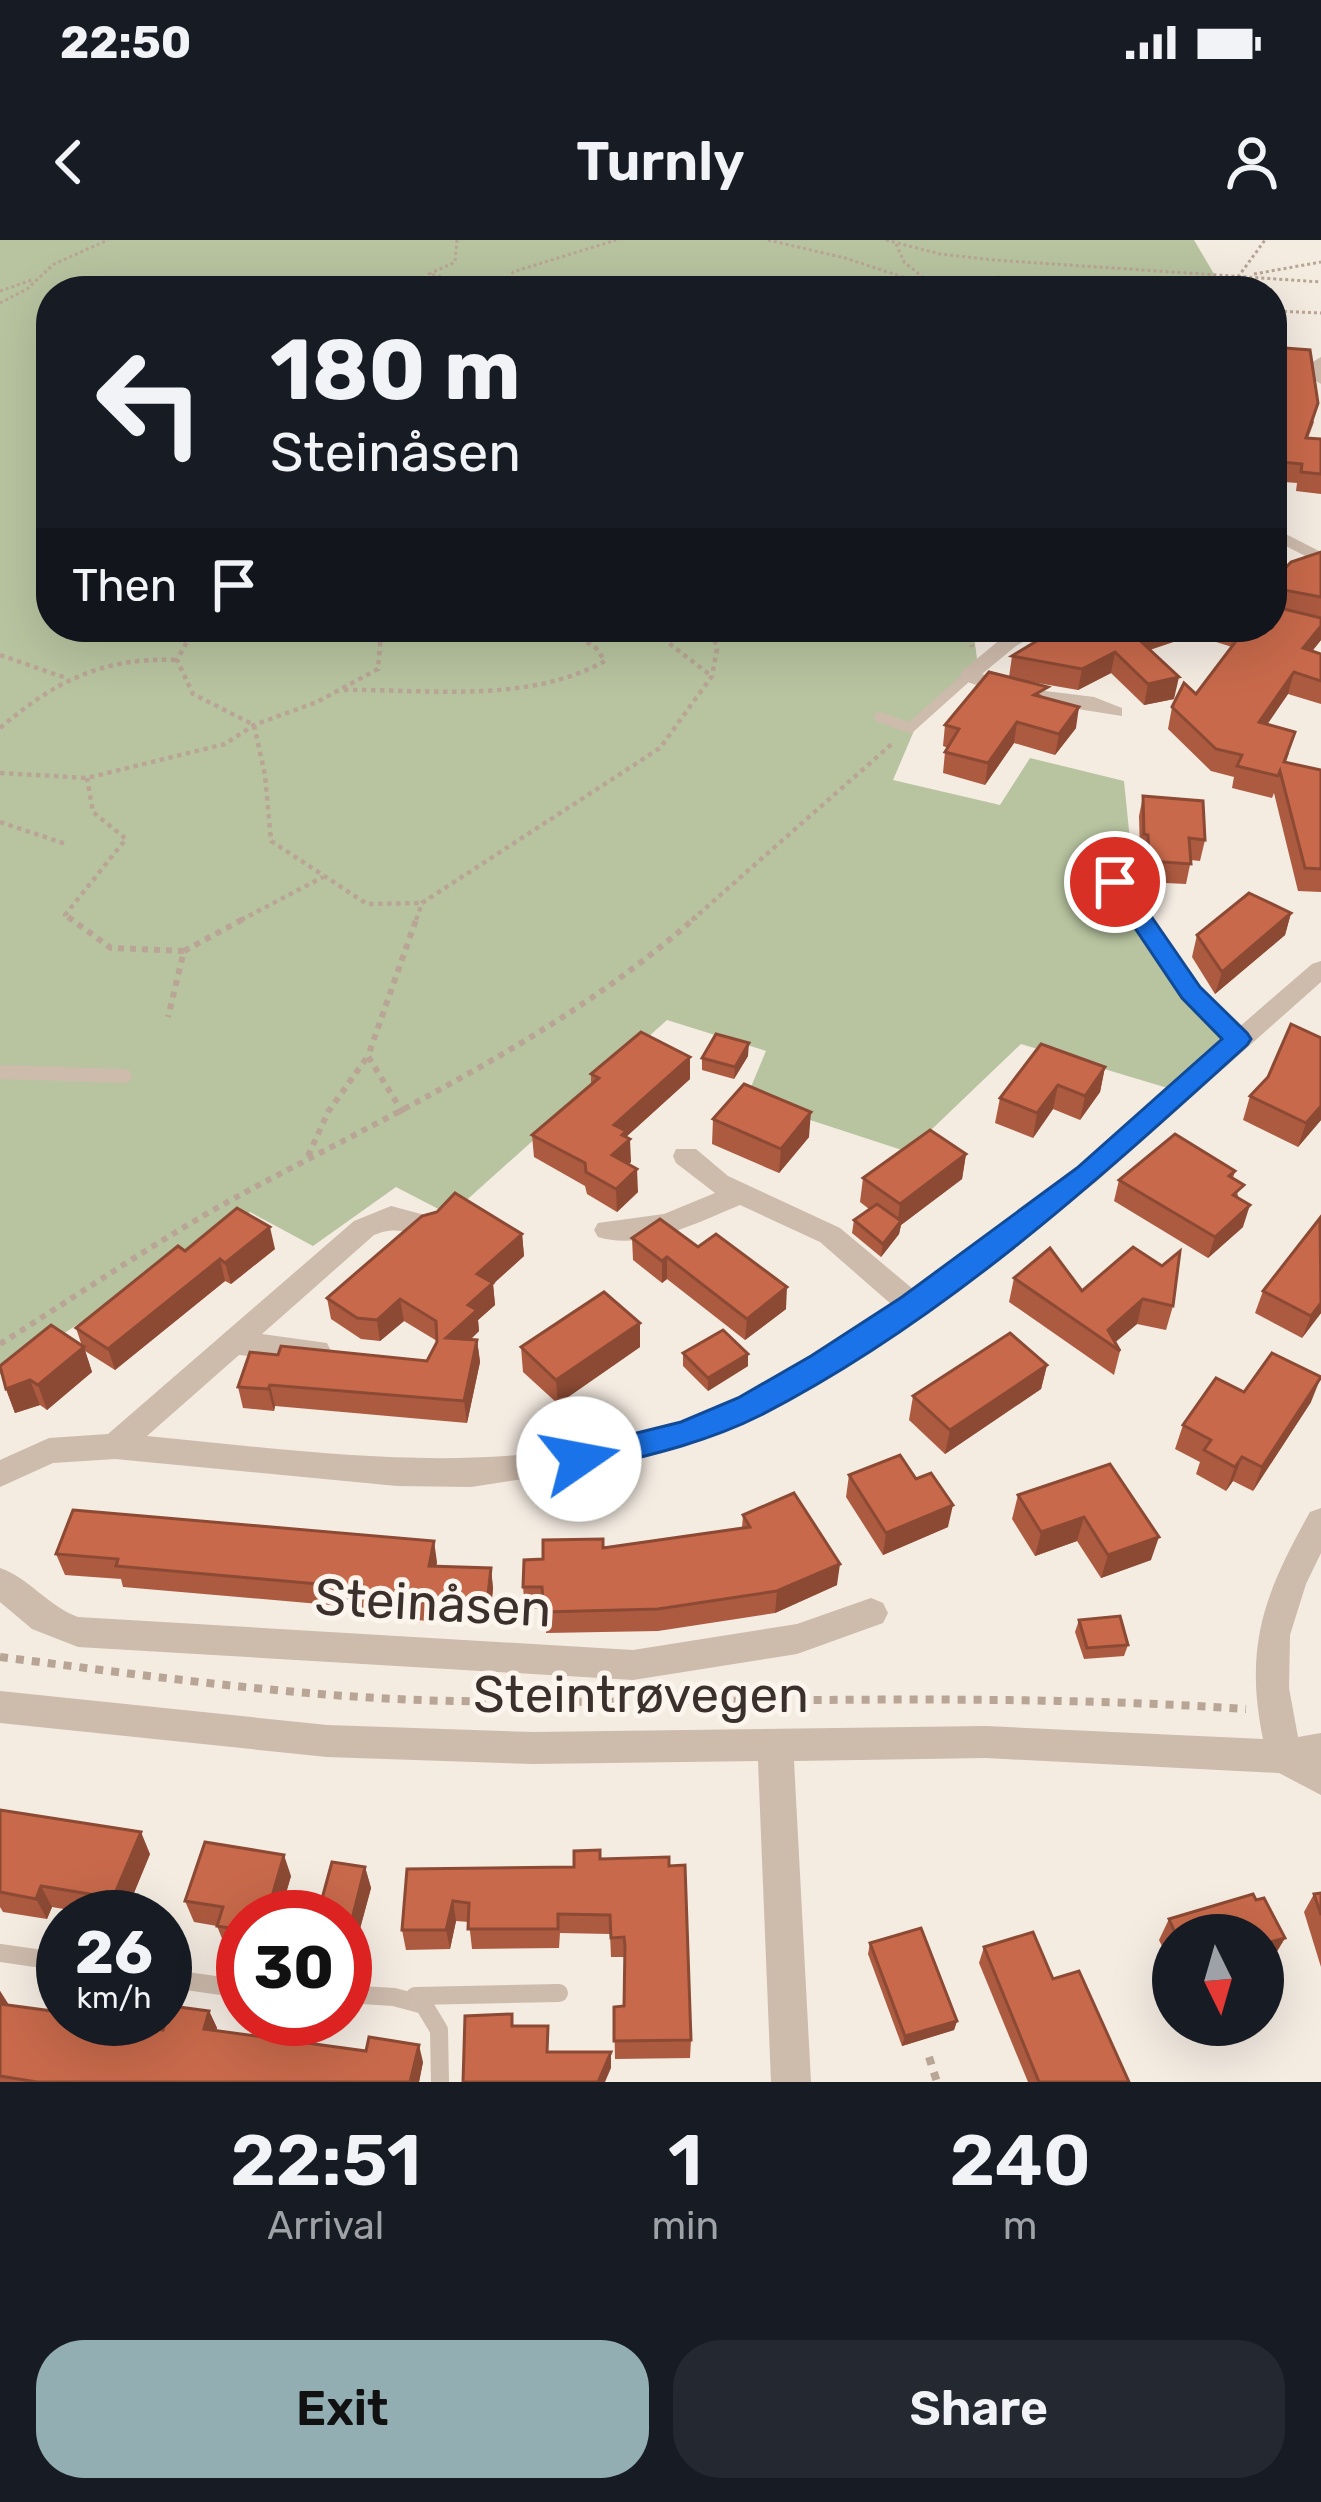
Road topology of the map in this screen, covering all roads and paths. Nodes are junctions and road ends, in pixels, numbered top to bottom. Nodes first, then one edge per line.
1 (108, 240) edge
2 (457, 240) edge
3 (616, 240) edge
4 (768, 240) edge
5 (886, 240) edge
6 (1265, 240) edge
7 (896, 241) edge
8 (1321, 262) edge
9 (39, 276) edge
10 (433, 276) edge
11 (511, 276) edge
12 (901, 276) edge
13 (921, 276) edge
14 (1224, 276) edge
15 (1239, 276) edge
16 (1244, 276) edge
17 (35, 279) joint
18 (1287, 280) edge
19 (1321, 282) edge
20 (0, 291) edge
21 (0, 302) edge
22 (1287, 312) edge
23 (1321, 313) edge
24 (1321, 362) edge
25 (1321, 379) edge
26 (1287, 540) edge
27 (1321, 559) edge
28 (187, 642) edge
29 (380, 642) edge
30 (587, 642) edge
31 (663, 642) edge
32 (716, 642) edge
33 (1011, 642) edge
34 (0, 655) edge
35 (177, 660) junction
36 (712, 676) junction
37 (968, 676) junction
38 (66, 678) junction
39 (339, 690) junction
40 (1115, 712) dead end
41 (879, 717) dead end
42 (254, 725) junction
43 (0, 728) edge
44 (910, 728) junction
45 (0, 773) edge
46 (87, 778) junction
47 (0, 821) edge
48 (66, 844) dead end
49 (324, 876) junction
50 (1115, 882) dead end
51 (422, 903) junction
52 (184, 952) junction
53 (1321, 969) edge
54 (168, 1017) dead end
55 (1238, 1039) junction
56 (368, 1056) junction
57 (0, 1072) edge
58 (125, 1076) dead end
59 (404, 1113) junction
60 (686, 1156) dead end
61 (307, 1159) junction
62 (738, 1194) junction
63 (427, 1225) edge
64 (608, 1230) dead end
65 (912, 1305) junction
66 (233, 1343) junction
67 (0, 1344) edge
68 (351, 1355) edge
69 (115, 1446) junction
70 (0, 1474) edge
71 (1321, 1522) edge
72 (0, 1582) edge
73 (871, 1613) dead end
74 (0, 1707) edge
75 (775, 1746) junction
76 (1321, 1749) edge
77 (1284, 1757) junction
78 (1321, 1778) edge
79 (0, 1952) edge
80 (36, 1958) edge
81 (560, 1993) dead end
82 (372, 1995) edge
83 (413, 1996) junction
84 (929, 2056) dead end
85 (440, 2082) edge
86 (790, 2082) edge
87 (938, 2082) edge

1 - 9 path
2 - 10 path
3 - 11 path
4 - 12 path
5 - 7 path
6 - 15 path
7 - 13 path
7 - 14 path
8 - 16 path
17 - 20 path
17 - 21 path
18 - 19 path
22 - 23 path
24 - 25 street
26 - 27 street
28 - 35 path
29 - 39 path
30 - 39 path
31 - 36 path
32 - 36 path
33 - 37 street
34 - 38 path
35 - 38 path
35 - 42 path
36 - 51 path
37 - 40 street
37 - 44 lane
38 - 43 path
39 - 42 path
41 - 44 lane
42 - 46 path
42 - 49 path
44 - 59 path
45 - 46 path
46 - 52 path
47 - 48 path
49 - 51 path
49 - 52 path
50 - 55 lane
51 - 56 path
52 - 54 path
53 - 55 street
55 - 65 street
56 - 59 path
56 - 61 path
57 - 58 lane
59 - 61 path
60 - 62 street
61 - 67 path
62 - 64 street
62 - 65 street
63 - 66 street
65 - 69 street
66 - 68 street
66 - 69 street
69 - 70 street
71 - 77 street
72 - 73 street, Steinåsen
74 - 75 street, Steintrøvegen
75 - 77 street, Steintrøvegen
75 - 86 street
76 - 77 street, Steintrøvegen
77 - 78 street, Steintrøvegen
79 - 80 lane
81 - 83 lane
82 - 83 lane
83 - 85 lane
84 - 87 path

